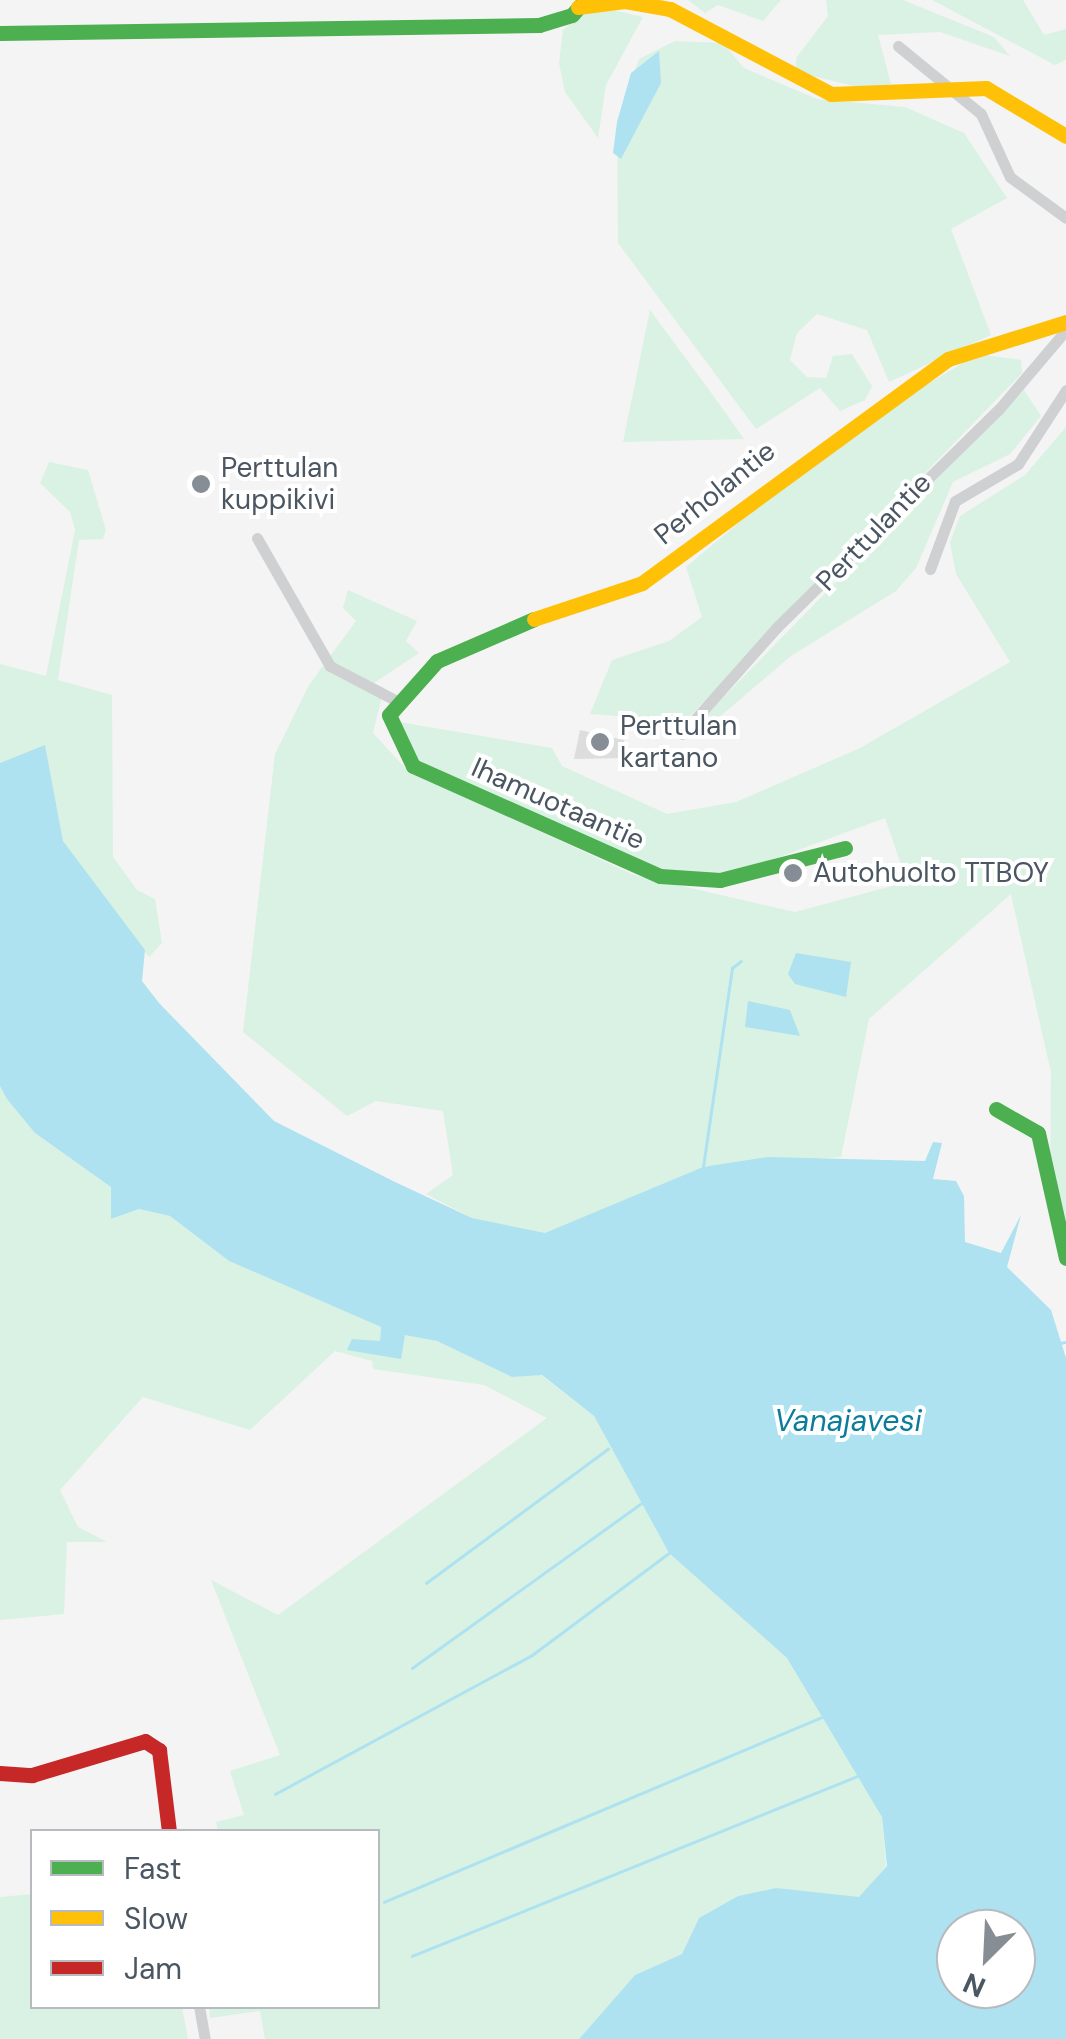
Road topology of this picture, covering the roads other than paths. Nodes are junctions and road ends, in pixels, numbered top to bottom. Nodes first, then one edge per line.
1 (624, 1) edge
2 (582, 4) edge
3 (0, 33) edge
4 (898, 46) dead end
5 (944, 89) junction
6 (1066, 136) edge
7 (1066, 218) edge
8 (1066, 326) edge
9 (1066, 390) edge
10 (257, 538) dead end
11 (930, 568) dead end
12 (395, 700) junction
13 (682, 734) dead end
14 (844, 848) dead end
15 (996, 1109) dead end
16 (1066, 1258) edge
17 (0, 1773) edge
18 (169, 1829) edge
19 (200, 2009) edge
20 (205, 2039) edge

1 - 2 street
1 - 5 street
2 - 3 street
4 - 5 street
5 - 6 street
5 - 7 street
8 - 12 street, Perholantie
8 - 13 street, Perttulantie
9 - 11 street, Perttulantie
10 - 12 street
12 - 14 street, Ihamuotaantie
15 - 16 street
17 - 18 street
19 - 20 street

